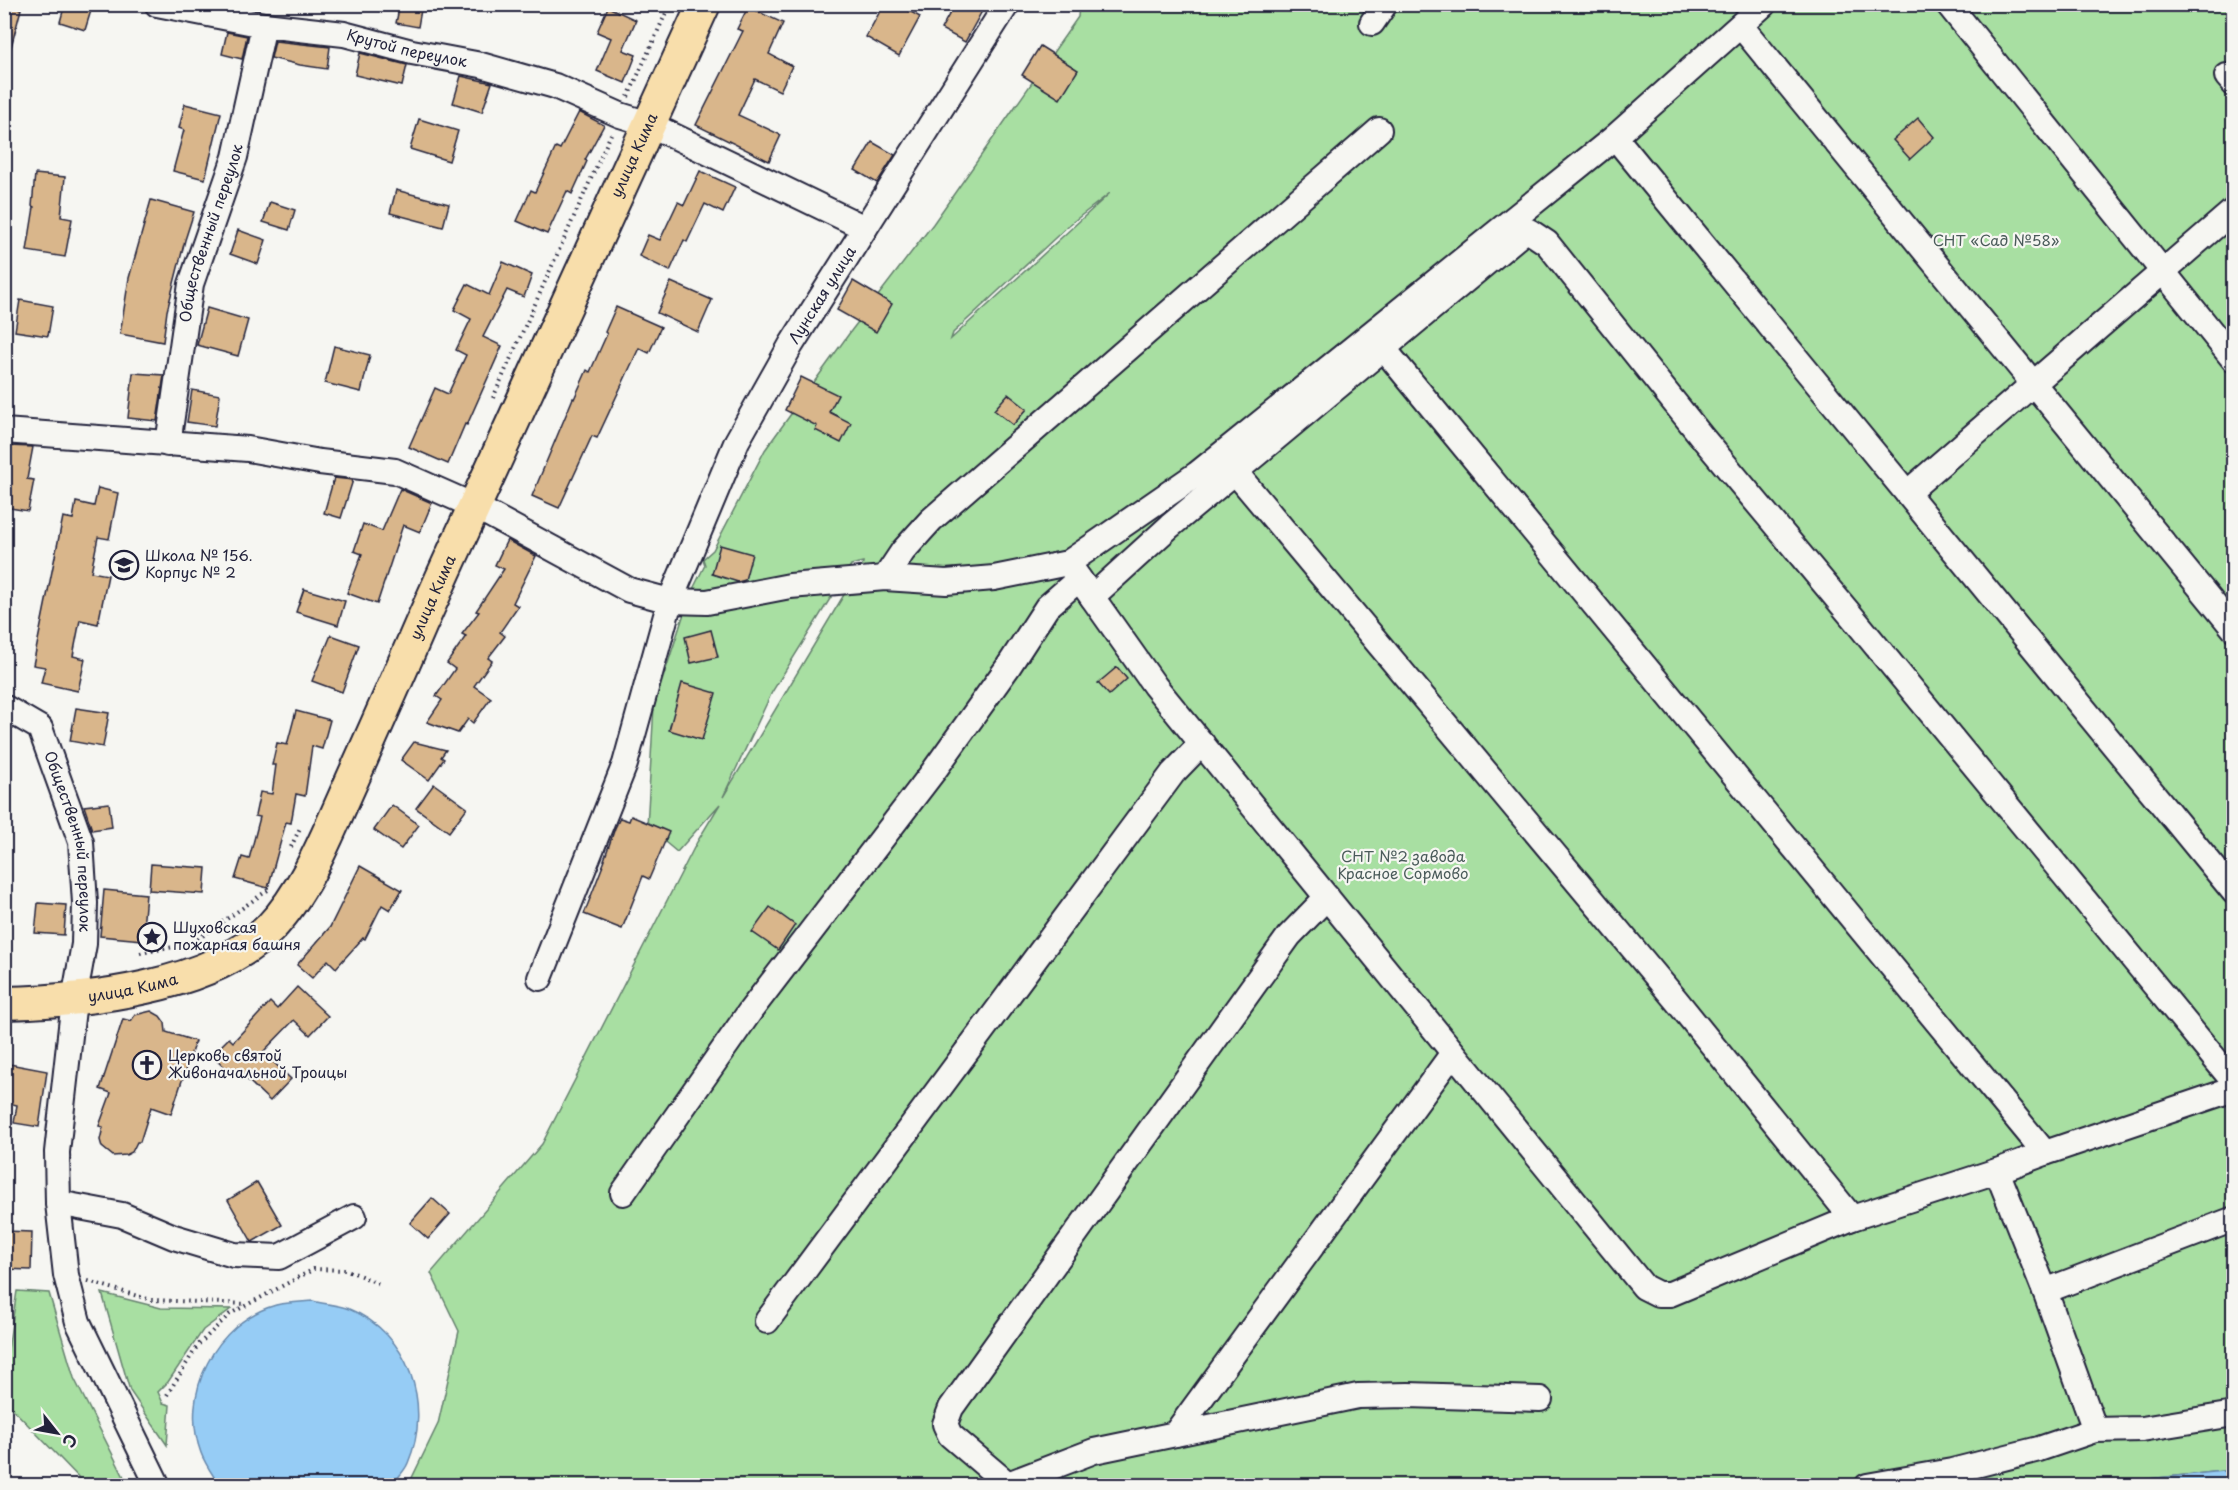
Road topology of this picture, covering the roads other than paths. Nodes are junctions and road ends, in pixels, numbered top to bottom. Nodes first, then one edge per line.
1 (157, 4) edge
2 (704, 4) edge
3 (1007, 4) edge
4 (1764, 4) edge
5 (1948, 4) edge
6 (264, 25) junction
7 (1741, 26) junction
8 (649, 124) junction
9 (1379, 130) dead end
10 (1615, 137) junction
11 (2234, 210) edge
12 (865, 228) junction
13 (2163, 271) junction
14 (1384, 349) junction
15 (2234, 360) edge
16 (2032, 384) junction
17 (4, 431) edge
18 (168, 444) junction
19 (1236, 473) junction
20 (1907, 493) junction
21 (474, 506) junction
22 (885, 578) junction
23 (1080, 580) junction
24 (670, 601) junction
25 (2234, 629) edge
26 (4, 707) edge
27 (1202, 743) junction
28 (2234, 892) edge
29 (1327, 897) junction
30 (540, 978) dead end
31 (74, 1000) junction
32 (4, 1003) edge
33 (1453, 1053) junction
34 (2234, 1082) edge
35 (2234, 1089) edge
36 (2045, 1153) junction
37 (1997, 1171) junction
38 (623, 1193) dead end
39 (58, 1203) junction
40 (354, 1217) dead end
41 (1852, 1218) junction
42 (2234, 1219) edge
43 (2045, 1291) junction
44 (767, 1321) dead end
45 (1540, 1399) dead end
46 (2234, 1414) edge
47 (2095, 1430) junction
48 (1175, 1434) junction
49 (158, 1485) edge
50 (1009, 1485) edge
51 (1867, 1485) edge

1 - 6 street, Крутой переулок
2 - 8 main road, улица Кима
3 - 12 street, Лунская улица
4 - 7 street
5 - 13 street
6 - 8 street, Крутой переулок
6 - 18 street, Общественный переулок
7 - 10 street
7 - 16 street
8 - 12 street, Крутой переулок
8 - 21 main road, улица Кима
9 - 22 street
10 - 20 street
10 - 23 street
11 - 13 street
12 - 24 street, Лунская улица
13 - 15 street
13 - 16 street
14 - 19 street
14 - 34 street
14 - 36 street
16 - 20 street
16 - 25 street
17 - 18 street
18 - 21 street
19 - 23 street
19 - 41 street
20 - 28 street
21 - 24 street
21 - 31 main road, улица Кима
22 - 23 street
22 - 24 street
23 - 27 street
23 - 38 street
24 - 30 street, Лунская улица
26 - 31 street, Общественный переулок
27 - 29 street
27 - 44 street
29 - 33 street
29 - 50 street
31 - 32 main road, улица Кима
31 - 39 street, Общественный переулок
33 - 41 street
33 - 48 street
35 - 36 street
36 - 37 street
37 - 41 street
37 - 43 street
39 - 40 street
39 - 49 street, Общественный переулок
42 - 43 street
43 - 47 street
45 - 48 street
46 - 47 street
47 - 51 street
48 - 50 street

